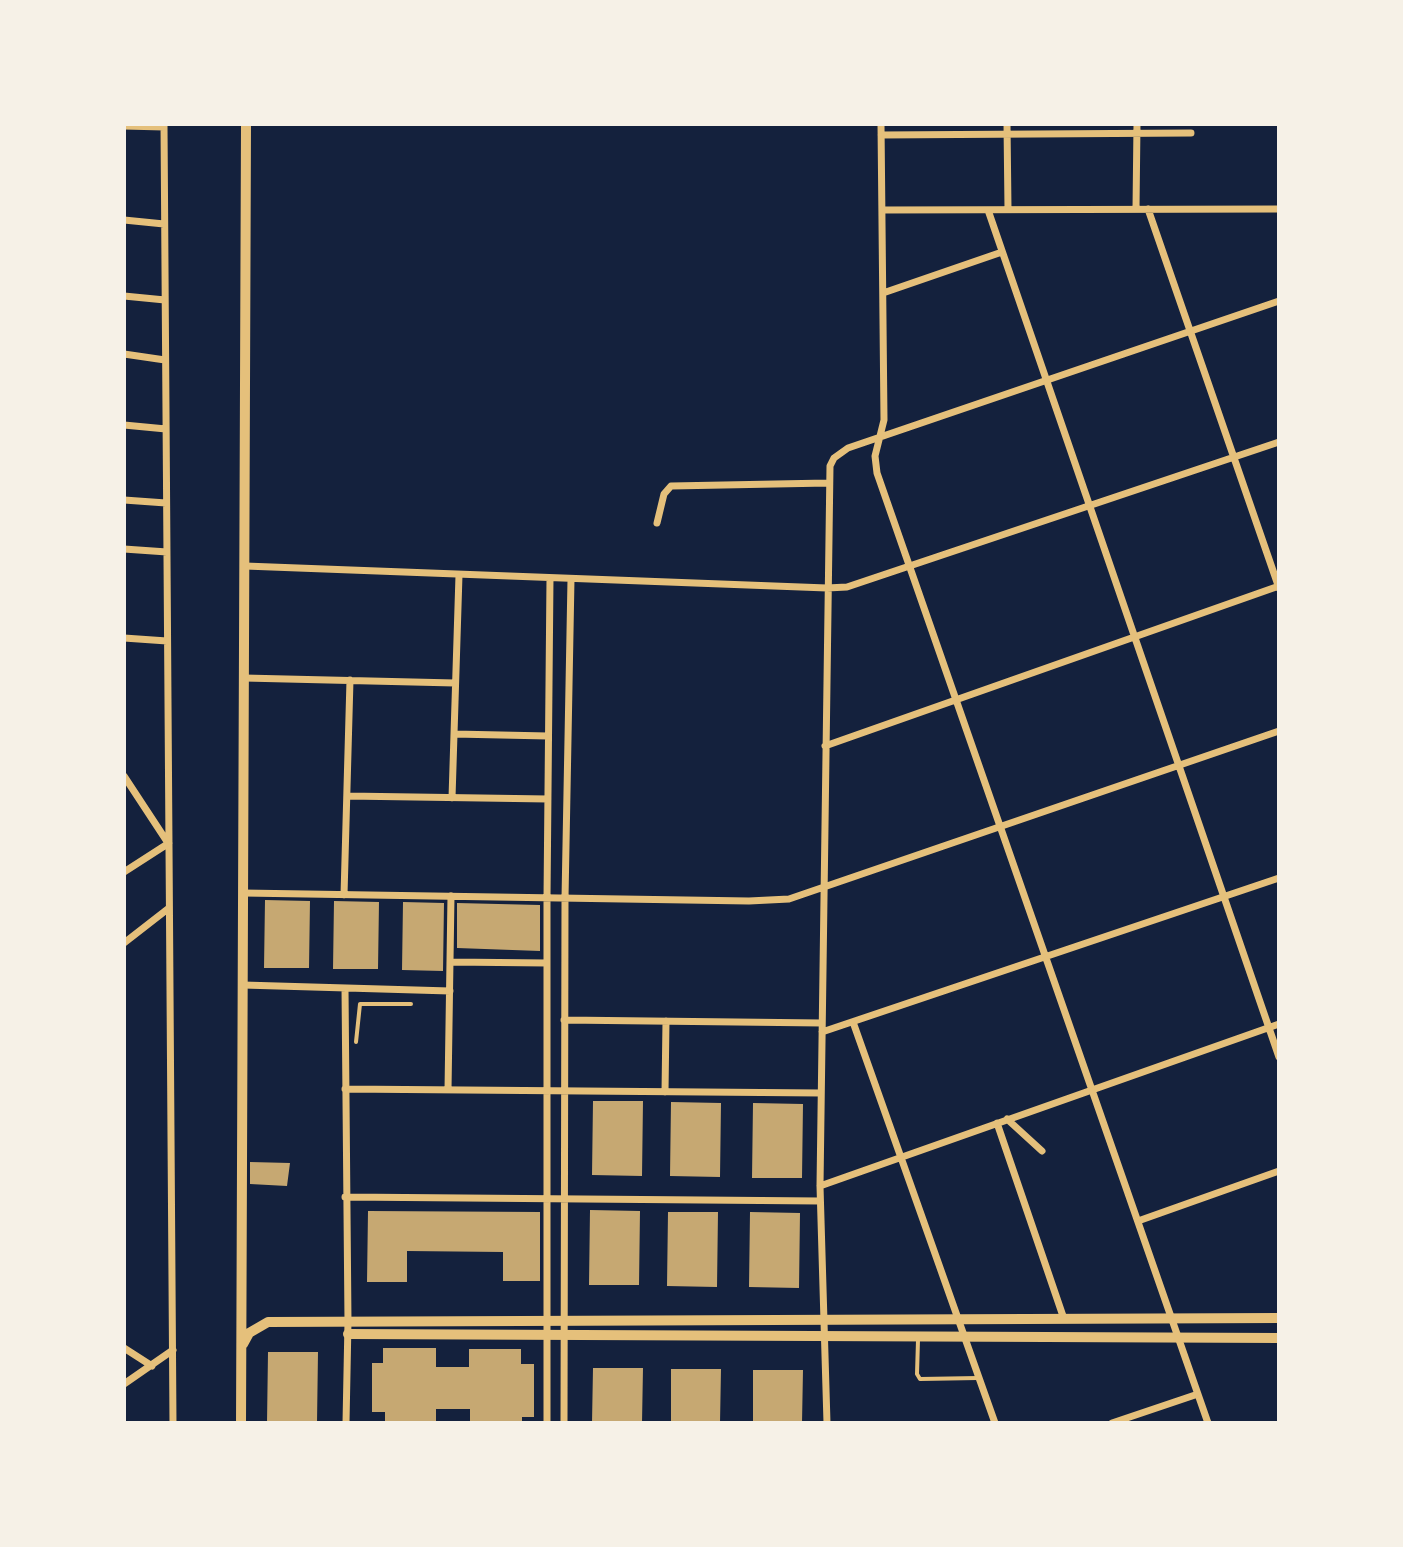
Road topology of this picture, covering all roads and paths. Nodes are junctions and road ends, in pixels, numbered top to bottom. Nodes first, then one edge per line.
1 (246, 124) edge
2 (881, 124) edge
3 (1007, 124) edge
4 (1137, 124) edge
5 (124, 126) edge
6 (164, 126) edge
7 (1137, 133) junction
8 (1191, 133) dead end
9 (1007, 134) junction
10 (881, 135) junction
11 (1008, 209) junction
12 (1136, 209) junction
13 (1148, 209) junction
14 (1279, 209) edge
15 (882, 210) junction
16 (988, 210) junction
17 (124, 220) edge
18 (164, 224) junction
19 (1002, 252) junction
20 (883, 293) junction
21 (124, 296) edge
22 (165, 300) junction
23 (1279, 301) edge
24 (1191, 332) junction
25 (124, 354) edge
26 (165, 360) junction
27 (1047, 381) junction
28 (124, 425) edge
29 (166, 429) junction
30 (879, 439) junction
31 (1279, 442) edge
32 (1234, 457) junction
33 (828, 483) junction
34 (124, 500) edge
35 (166, 503) junction
36 (1090, 506) junction
37 (657, 523) dead end
38 (124, 549) edge
39 (167, 552) junction
40 (245, 566) junction
41 (909, 566) junction
42 (459, 575) junction
43 (550, 578) junction
44 (571, 579) junction
45 (1279, 587) edge
46 (827, 588) junction
47 (1135, 637) junction
48 (124, 638) edge
49 (167, 641) junction
50 (244, 678) junction
51 (350, 680) junction
52 (455, 683) junction
53 (956, 700) junction
54 (1279, 731) edge
55 (454, 734) junction
56 (548, 736) junction
57 (825, 746) junction
58 (1179, 766) junction
59 (124, 776) edge
60 (347, 796) junction
61 (452, 798) junction
62 (548, 799) junction
63 (1001, 828) junction
64 (168, 843) junction
65 (124, 872) edge
66 (1279, 878) edge
67 (824, 889) junction
68 (243, 893) junction
69 (344, 895) junction
70 (451, 896) junction
71 (1224, 897) junction
72 (547, 898) junction
73 (565, 898) junction
74 (170, 908) junction
75 (124, 943) edge
76 (1045, 957) junction
77 (450, 962) junction
78 (547, 963) junction
79 (243, 985) junction
80 (345, 988) junction
81 (400, 990) junction
82 (450, 991) junction
83 (400, 1003) junction
84 (411, 1004) dead end
85 (564, 1020) junction
86 (666, 1021) junction
87 (853, 1022) junction
88 (1279, 1024) edge
89 (822, 1027) junction
90 (1269, 1028) junction
91 (356, 1042) dead end
92 (1279, 1057) edge
93 (345, 1089) junction
94 (448, 1090) junction
95 (1092, 1090) junction
96 (547, 1091) junction
97 (564, 1091) junction
98 (665, 1092) junction
99 (821, 1093) junction
100 (1007, 1119) junction
101 (997, 1123) junction
102 (1042, 1151) dead end
103 (901, 1156) junction
104 (1279, 1171) edge
105 (820, 1186) junction
106 (345, 1197) junction
107 (547, 1199) junction
108 (564, 1199) junction
109 (820, 1201) junction
110 (1138, 1221) junction
111 (1172, 1318) junction
112 (1279, 1318) edge
113 (825, 1319) junction
114 (959, 1319) junction
115 (1064, 1319) junction
116 (546, 1321) junction
117 (563, 1321) junction
118 (348, 1322) junction
119 (348, 1334) junction
120 (546, 1336) junction
121 (563, 1336) junction
122 (825, 1337) junction
123 (918, 1337) junction
124 (965, 1337) junction
125 (1178, 1338) junction
126 (1279, 1338) edge
127 (124, 1348) edge
128 (173, 1350) junction
129 (241, 1353) junction
130 (152, 1366) junction
131 (979, 1378) junction
132 (124, 1384) edge
133 (1198, 1394) junction
134 (173, 1423) edge
135 (241, 1423) edge
136 (346, 1423) edge
137 (547, 1423) edge
138 (564, 1423) edge
139 (827, 1423) edge
140 (995, 1423) edge
141 (1112, 1423) edge
142 (1208, 1423) edge

1 - 40 main road
2 - 10 street
3 - 9 street
4 - 7 street
5 - 6 street
6 - 18 street
7 - 8 street
7 - 9 street
7 - 12 street
9 - 10 street
9 - 11 street
10 - 15 street
11 - 12 street
11 - 16 street
12 - 13 street
13 - 14 street
13 - 24 street
15 - 16 street
15 - 20 street
16 - 19 street
17 - 18 street
18 - 22 street
19 - 20 street
19 - 27 street
20 - 30 street
21 - 22 street
22 - 26 street
23 - 24 street
24 - 27 street
24 - 32 street
25 - 26 street
26 - 29 street
27 - 30 street
27 - 36 street
28 - 29 street
29 - 35 street
30 - 33 street
30 - 41 street
31 - 32 street
32 - 36 street
32 - 45 street
33 - 37 street
33 - 46 street
34 - 35 street
35 - 39 street
36 - 41 street
36 - 47 street
38 - 39 street
39 - 49 street
40 - 42 street
40 - 50 main road
41 - 46 street
41 - 53 street
42 - 43 street
42 - 52 street
43 - 44 street
43 - 56 street
44 - 46 street
44 - 73 street
45 - 47 street
46 - 57 street
47 - 53 street
47 - 58 street
48 - 49 street
49 - 64 street
50 - 51 street
50 - 68 main road
51 - 52 street
51 - 60 street
52 - 55 street
53 - 57 street
53 - 63 street
54 - 58 street
55 - 56 street
55 - 61 street
56 - 62 street
57 - 67 street
58 - 63 street
58 - 71 street
59 - 64 street
60 - 61 street
60 - 69 street
61 - 62 street
62 - 72 street
63 - 67 street
63 - 76 street
64 - 65 street
64 - 74 street
66 - 71 street
67 - 73 street
67 - 89 street
68 - 69 street
68 - 79 main road
69 - 70 street
70 - 72 street
70 - 77 street
71 - 76 street
71 - 90 street
72 - 73 street
72 - 78 street
73 - 85 street
74 - 75 street
74 - 128 street
76 - 87 street
76 - 95 street
77 - 78 street
77 - 82 street
78 - 96 street
79 - 80 street
79 - 129 main road
80 - 81 street
80 - 93 street
81 - 82 street
81 - 83 lane
82 - 94 street
83 - 84 lane
83 - 91 lane
85 - 86 street
85 - 97 street
86 - 89 street
86 - 98 street
87 - 89 street
87 - 103 street
88 - 90 street
89 - 99 street
90 - 92 street
90 - 95 street
93 - 94 street
93 - 106 street
94 - 96 street
95 - 100 street
95 - 110 street
96 - 97 street
96 - 107 street
97 - 98 street
97 - 108 street
98 - 99 street
99 - 105 street
100 - 101 street
100 - 102 street
101 - 103 street
101 - 115 street
103 - 105 street
103 - 114 street
104 - 110 street
105 - 109 street
106 - 107 street
106 - 118 street
107 - 108 street
107 - 116 street
108 - 109 street
108 - 117 street
109 - 113 street
110 - 111 street
111 - 112 main road
111 - 115 main road
111 - 125 street
113 - 114 main road
113 - 117 main road
113 - 122 street
114 - 115 main road
114 - 124 street
116 - 117 main road
116 - 118 main road
116 - 120 street
117 - 121 street
118 - 119 street
118 - 129 main road
119 - 120 main road
119 - 136 street
120 - 121 main road
120 - 137 street
121 - 122 main road
121 - 138 street
122 - 123 main road
122 - 139 street
123 - 124 main road
123 - 131 lane
124 - 125 main road
124 - 131 street
125 - 126 main road
125 - 133 street
127 - 130 street
128 - 130 street
128 - 134 street
129 - 135 main road
130 - 132 street
131 - 140 street
133 - 141 street
133 - 142 street

